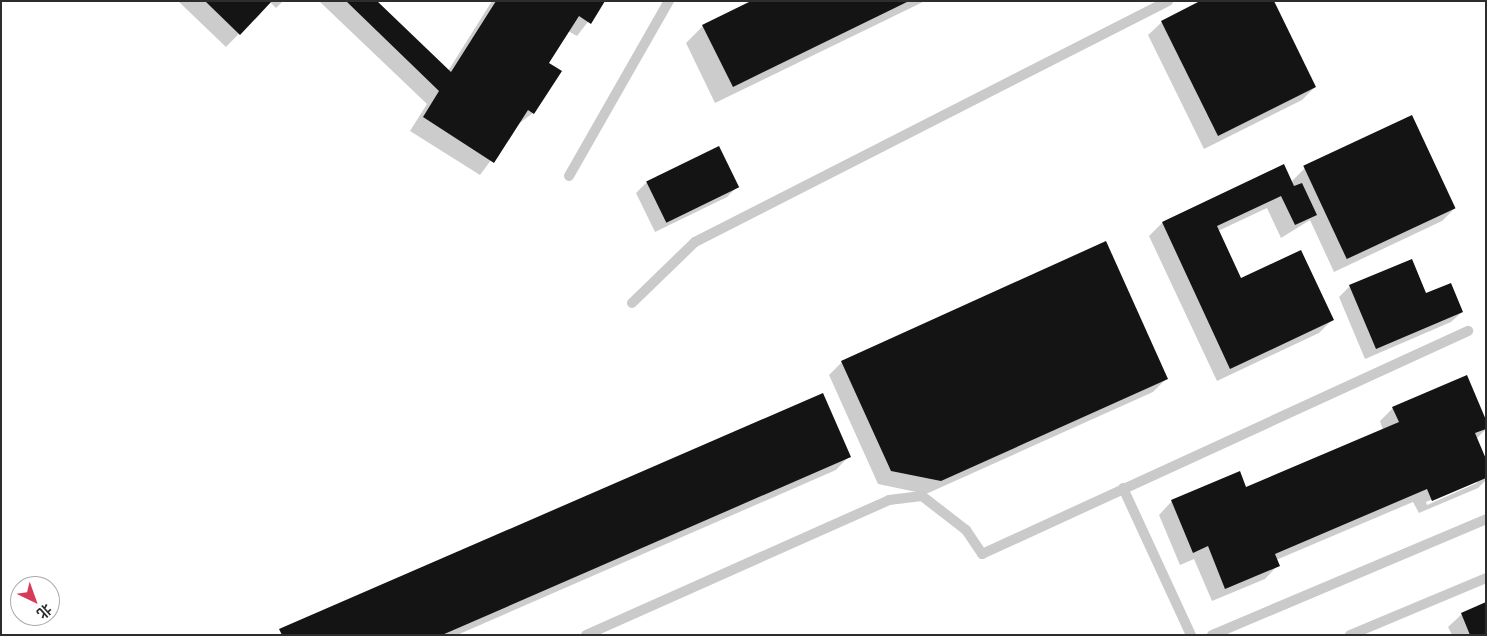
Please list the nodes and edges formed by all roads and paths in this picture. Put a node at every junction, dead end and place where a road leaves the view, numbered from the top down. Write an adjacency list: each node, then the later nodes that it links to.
1 (669, 1): 3 (lane)
2 (1168, 1): 4 (lane)
3 (569, 176)
4 (632, 303)
5 (1468, 331): 6 (lane)
6 (1123, 488): 9 (lane); 10 (lane)
7 (1486, 519): 11 (lane)
8 (1486, 578): 12 (lane)
9 (586, 635)
10 (1191, 635)
11 (1212, 635)
12 (1350, 635)

